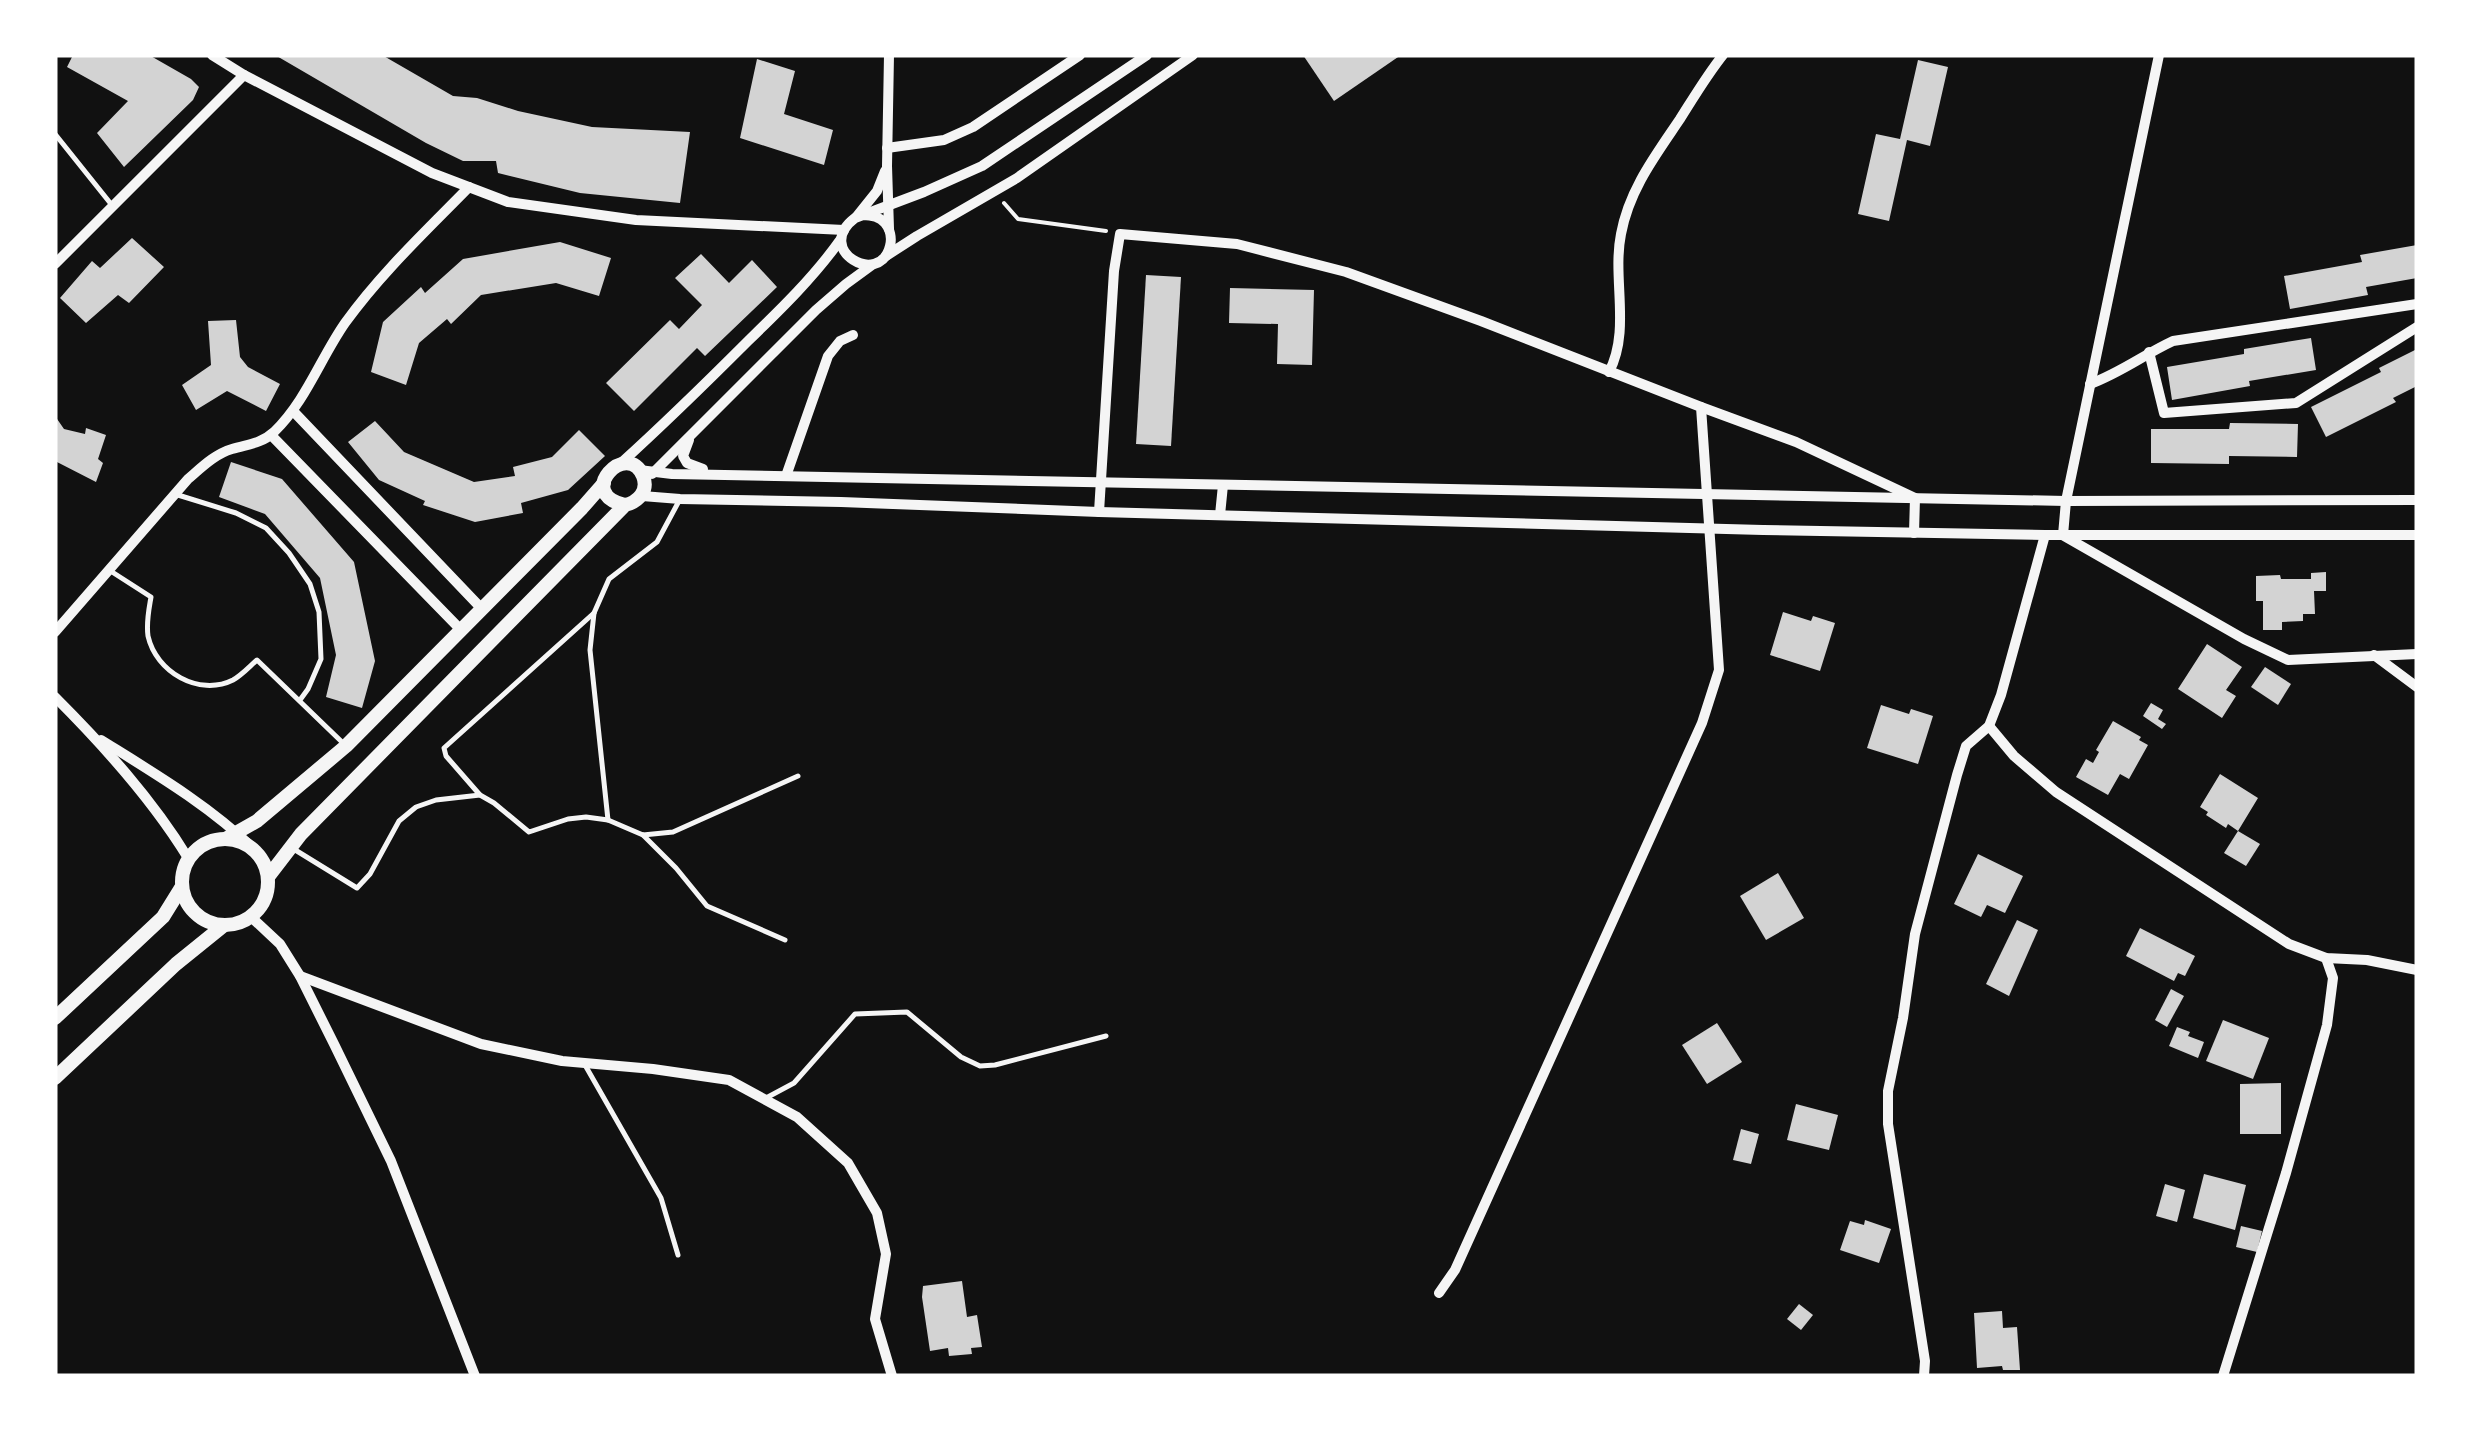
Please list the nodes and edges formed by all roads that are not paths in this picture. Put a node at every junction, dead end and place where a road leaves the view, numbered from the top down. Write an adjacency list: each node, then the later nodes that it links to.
1 (212, 55): 8 (street)
2 (890, 55): 11 (street)
3 (1080, 55): 11 (street)
4 (1193, 55): 9 (street)
5 (1723, 55): 25 (street)
6 (2158, 55): 26 (street)
7 (1145, 56): 9 (street); 14 (street)
8 (244, 75): 13 (street); 15 (street)
9 (1159, 78): 19 (street)
10 (55, 134): 15 (lane)
11 (887, 148): 12 (street)
12 (887, 166): 14 (street); 16 (street)
13 (469, 187): 18 (street); 28 (street)
14 (888, 204): 16 (street); 17 (street)
15 (112, 207): 20 (street)
16 (859, 217): 17 (street); 18 (street)
17 (889, 230): 19 (street)
18 (843, 234): 19 (street); 31 (street)
19 (878, 262): 29 (street)
20 (55, 264)
21 (2417, 304): 24 (street)
22 (2417, 327): 24 (street)
23 (853, 335): 33 (street)
24 (2149, 352): 26 (street)
25 (1609, 372): 27 (street); 36 (street)
26 (2090, 384): 44 (street)
27 (1701, 407): 40 (street); 41 (street)
28 (294, 412): 30 (street); 55 (street)
29 (694, 430): 32 (street); 35 (street)
30 (271, 436): 39 (street); 57 (street)
31 (620, 464): 35 (street); 37 (street)
32 (744, 475): 33 (street); 35 (street)
33 (786, 476): 34 (street)
34 (842, 477): 36 (street); 45 (street)
35 (645, 480): 42 (street); 46 (street)
36 (1103, 482): 38 (street); 47 (street)
37 (604, 483): 46 (street); 55 (street)
38 (1223, 485): 40 (street); 48 (street)
39 (175, 494): 54 (street); 63 (lane)
40 (1708, 494): 41 (street); 49 (street)
41 (1915, 498): 44 (street); 50 (street)
42 (680, 500): 45 (street); 56 (lane)
43 (2417, 500): 44 (street)
44 (2066, 501): 53 (street)
45 (841, 502): 47 (street)
46 (625, 505): 72 (street)
47 (1100, 512): 48 (street)
48 (1220, 515): 49 (street)
49 (1711, 528): 50 (street); 88 (street)
50 (1914, 533): 52 (street)
51 (2417, 534): 53 (street)
52 (2045, 535): 53 (street); 64 (street)
53 (2064, 535): 60 (street)
54 (109, 570): 58 (street); 63 (lane)
55 (482, 609): 57 (street)
56 (594, 613): 68 (lane); 69 (lane)
57 (461, 630): 66 (street)
58 (55, 632)
59 (2417, 654): 60 (street)
60 (2373, 655): 61 (street)
61 (2417, 687)
62 (55, 697): 65 (street)
63 (300, 700): 66 (lane)
64 (1989, 726): 79 (street); 91 (street)
65 (92, 734): 71 (street); 73 (street)
66 (346, 746): 71 (street)
67 (798, 776): 70 (lane)
68 (480, 795): 69 (lane); 72 (lane)
69 (608, 820): 70 (lane)
70 (643, 835): 78 (lane)
71 (232, 836): 73 (street); 74 (street)
72 (290, 847): 74 (street)
73 (188, 858): 75 (street)
74 (268, 877): 76 (street)
75 (181, 888): 77 (street); 82 (street)
76 (251, 917): 77 (street); 81 (street)
77 (223, 926): 85 (street)
78 (785, 940)
79 (2326, 958): 80 (street); 92 (street)
80 (2417, 970)
81 (300, 976): 84 (street); 89 (street)
82 (55, 1018)
83 (1106, 1036): 86 (lane)
84 (584, 1062): 86 (street); 87 (lane)
85 (55, 1078)
86 (764, 1099): 90 (street)
87 (678, 1254)
88 (1438, 1292)
89 (475, 1376)
90 (892, 1376)
91 (1924, 1376)
92 (2223, 1376)

